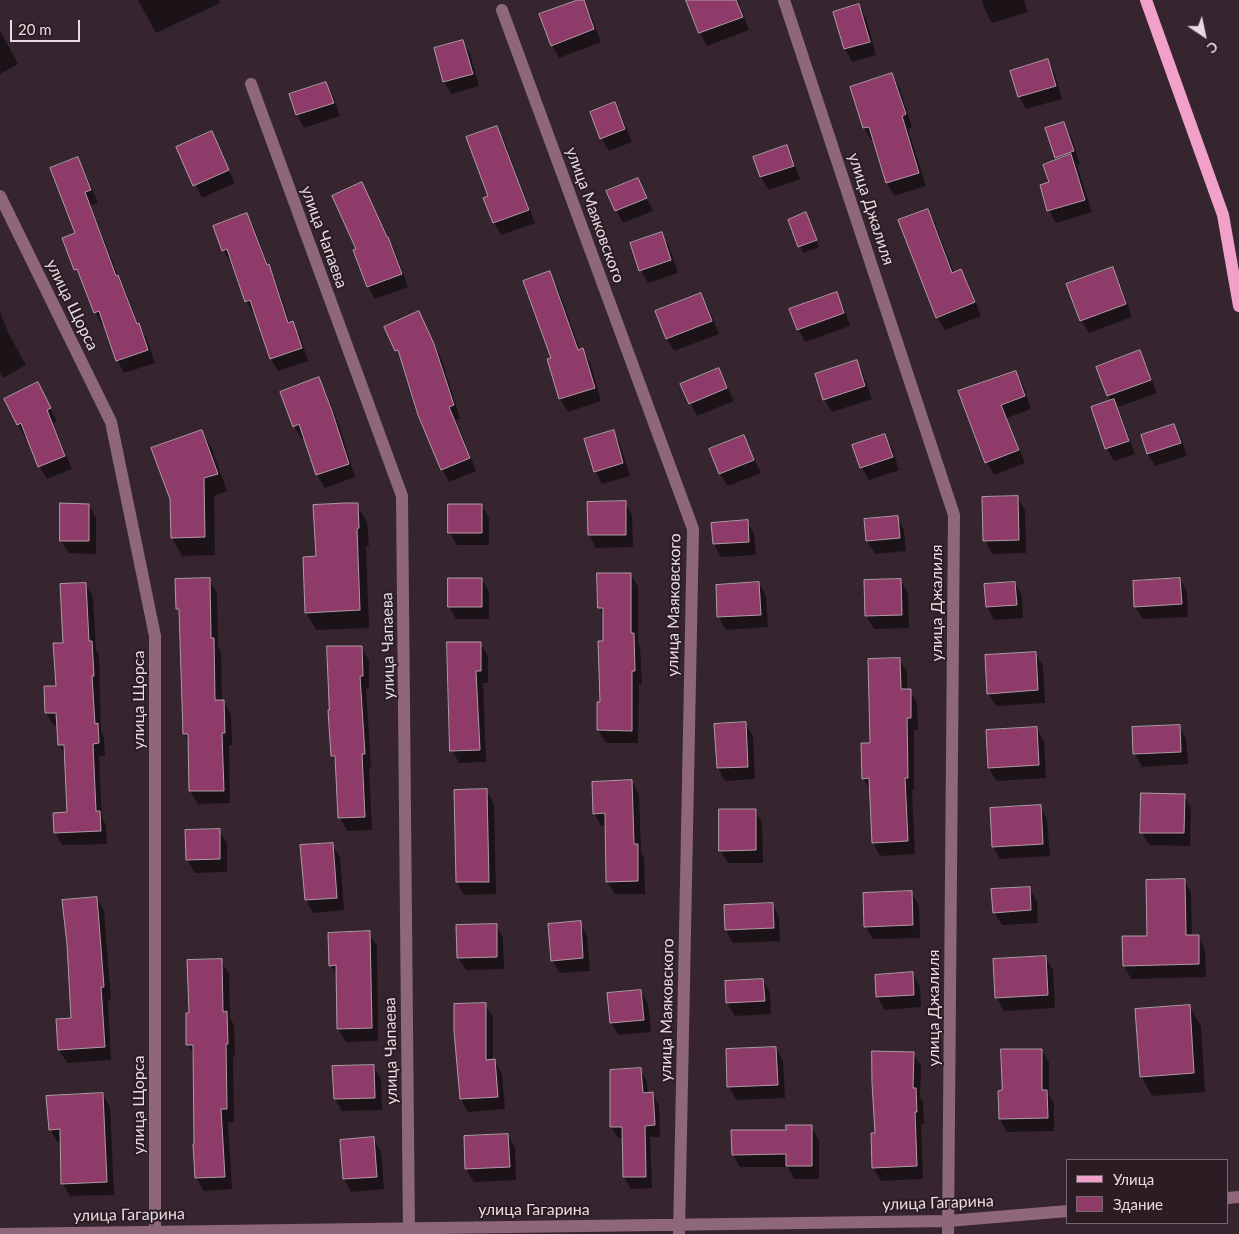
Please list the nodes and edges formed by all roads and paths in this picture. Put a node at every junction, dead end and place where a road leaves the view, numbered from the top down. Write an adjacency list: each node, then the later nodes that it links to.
1 (784, 0): 8 (street, улица Джалиля)
2 (1146, 0): 6 (main road)
3 (502, 10): 9 (street, улица Маяковского)
4 (251, 84): 10 (street, улица Чапаева)
5 (0, 196): 11 (street, улица Щорса)
6 (1239, 306)
7 (1066, 1211): 8 (street, улица Гагарина)
8 (948, 1220): 9 (street, улица Гагарина); 13 (street, улица Джалиля)
9 (679, 1229): 10 (street, улица Гагарина)
10 (409, 1230): 11 (street, улица Гагарина)
11 (155, 1233): 12 (street, улица Гагарина)
12 (0, 1234)
13 (948, 1234)

